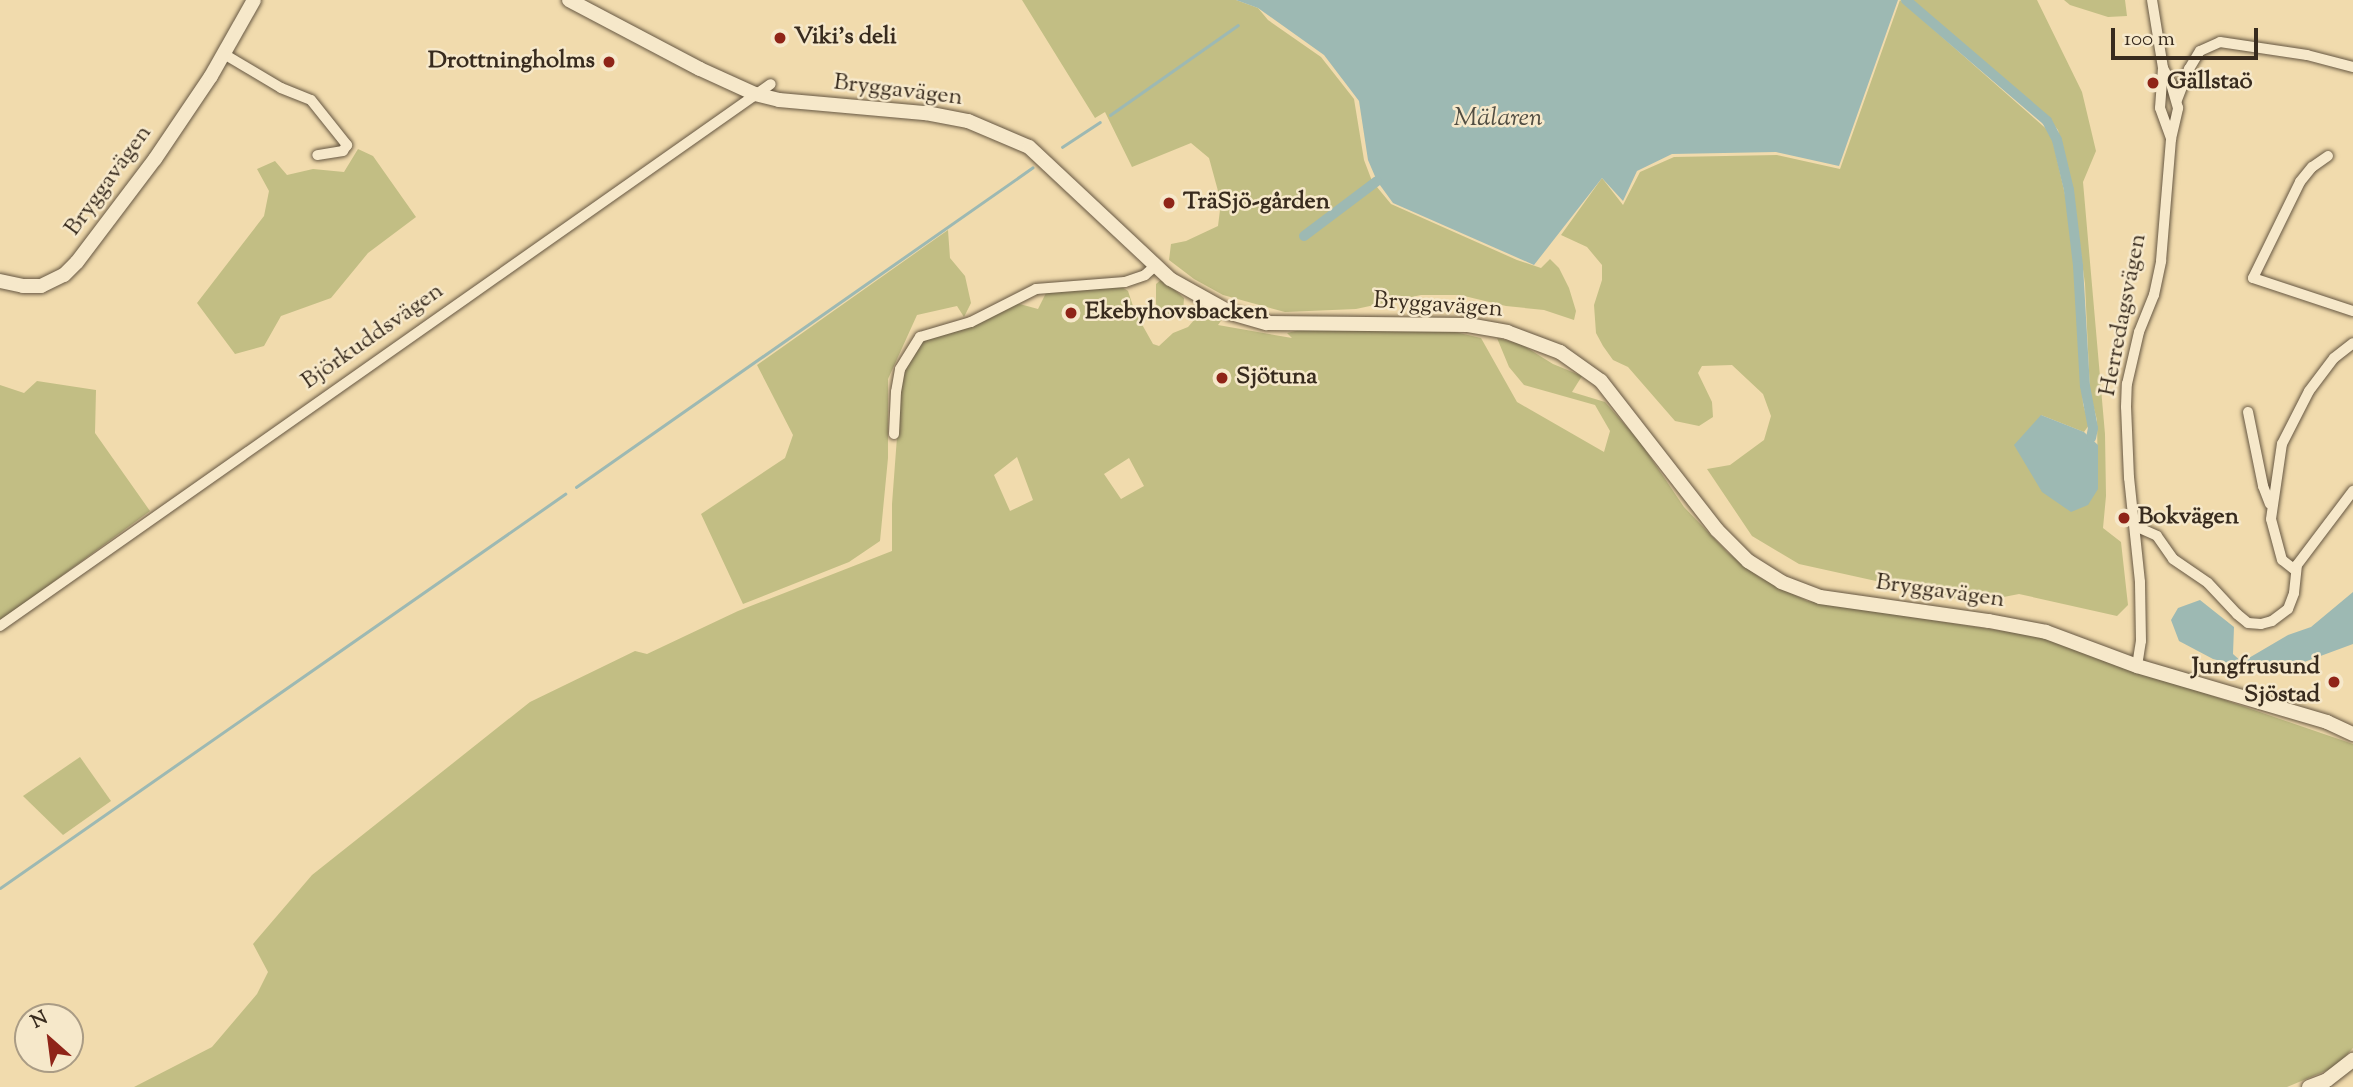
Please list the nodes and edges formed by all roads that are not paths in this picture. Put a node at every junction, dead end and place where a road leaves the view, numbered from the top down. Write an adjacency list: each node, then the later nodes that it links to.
1 (254, 0): 4 (main road, Bryggavägen)
2 (569, 0): 8 (main road, Bryggavägen)
3 (2151, 0): 6 (street, Herredagsvägen)
4 (224, 54): 11 (street); 14 (main road, Bryggavägen)
5 (2353, 67): 9 (street)
6 (2163, 68): 9 (street, Herredagsvägen); 10 (street, Herredagsvägen)
7 (771, 84): 8 (street, Björkuddsvägen)
8 (755, 94): 13 (main road, Bryggavägen); 23 (street, Björkuddsvägen)
9 (2177, 100): 10 (street, Herredagsvägen)
10 (2171, 139): 21 (street, Herredagsvägen)
11 (317, 155)
12 (2328, 156): 15 (street)
13 (1156, 265): 18 (street); 24 (main road, Bryggavägen)
14 (0, 281)
15 (2353, 311)
16 (2353, 343): 20 (street)
17 (2248, 412): 20 (street)
18 (894, 434)
19 (2353, 491): 22 (street)
20 (2271, 505): 22 (street)
21 (2135, 526): 22 (street); 24 (street, Herredagsvägen)
22 (2295, 570)
23 (0, 626)
24 (2137, 666): 25 (main road, Bryggavägen)
25 (2353, 734)
26 (2353, 1060): 27 (main road)
27 (2309, 1087)

